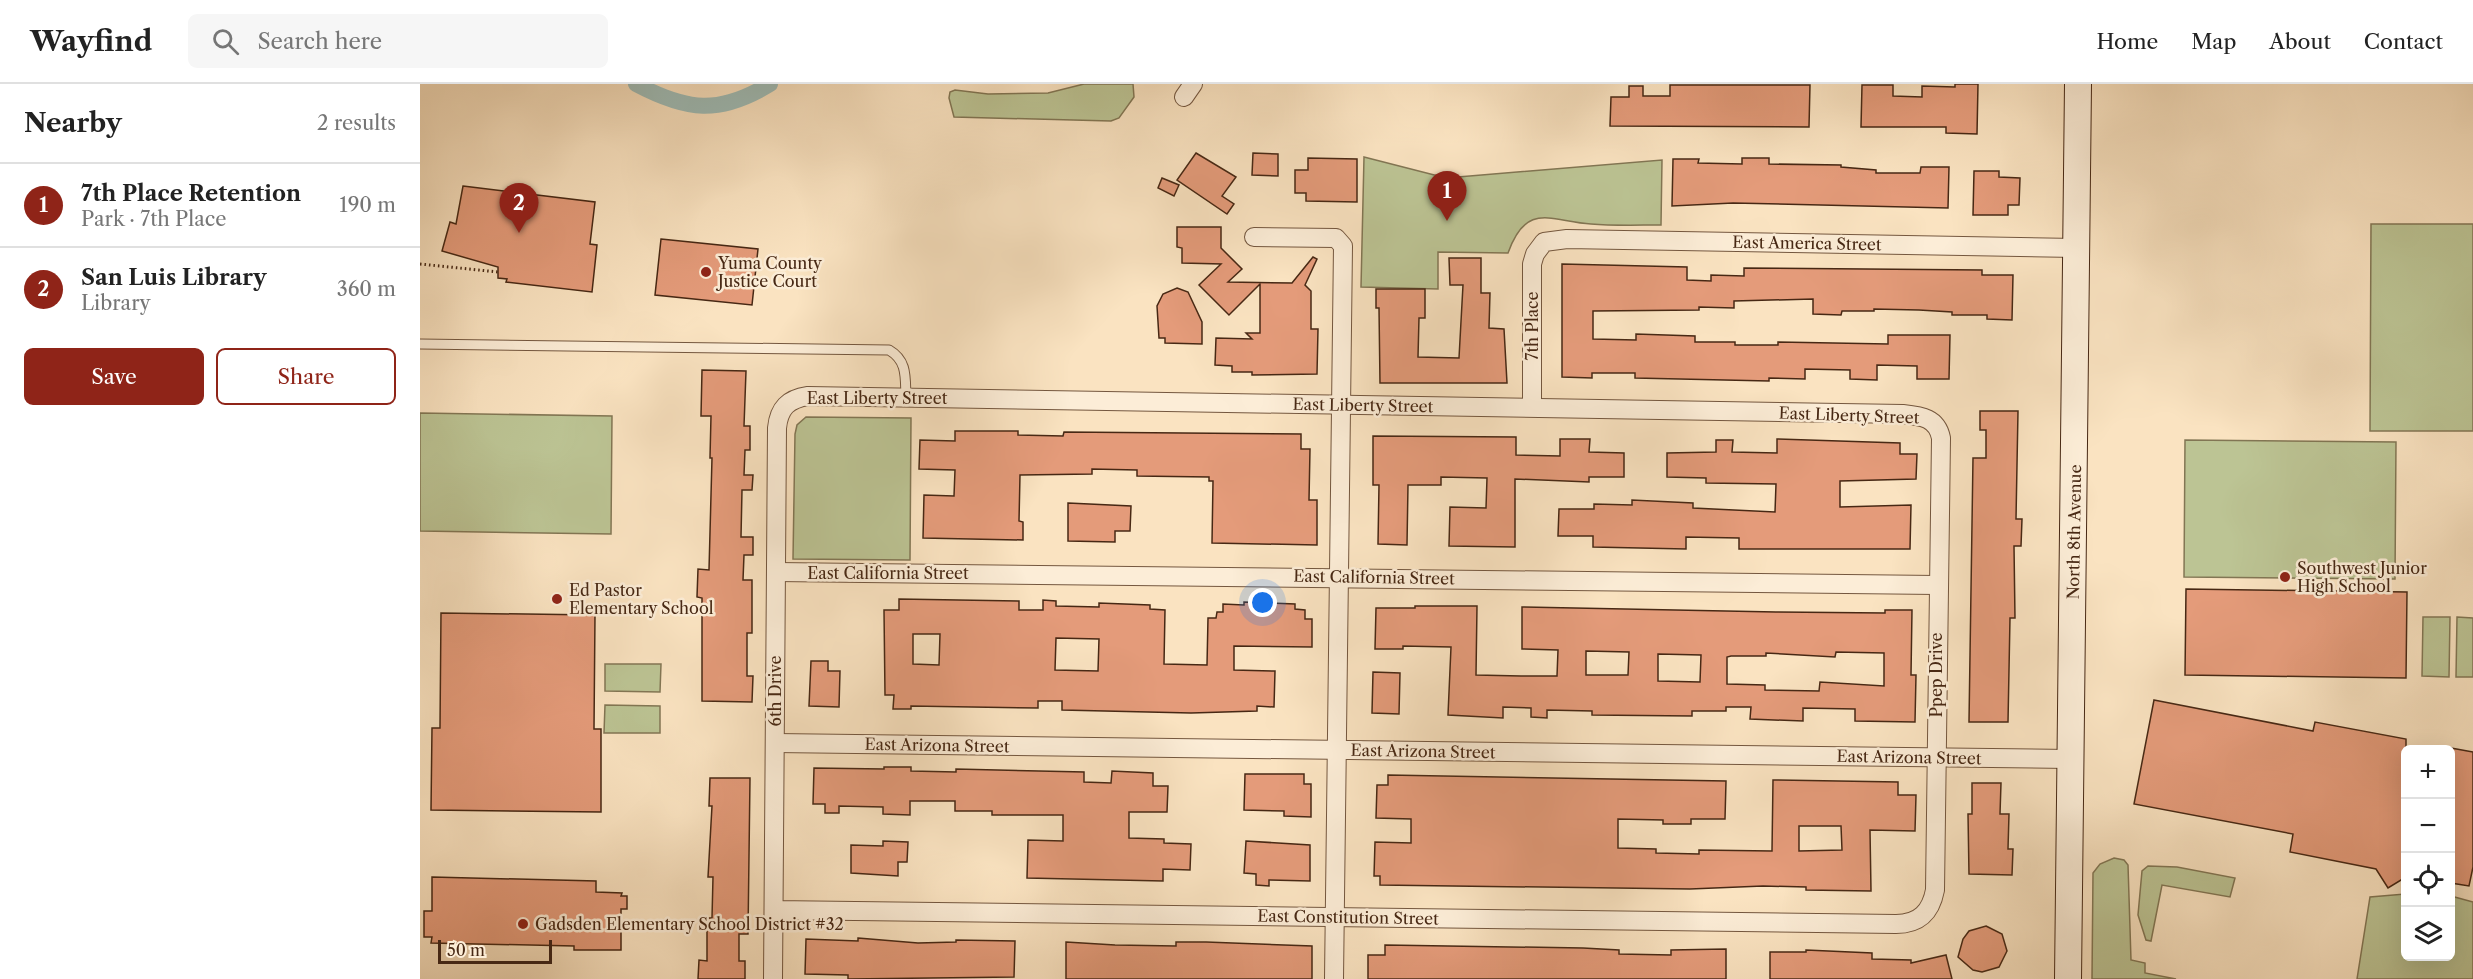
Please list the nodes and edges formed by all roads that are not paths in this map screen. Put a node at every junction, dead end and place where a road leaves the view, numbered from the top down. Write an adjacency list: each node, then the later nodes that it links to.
1 (2078, 84): 4 (main road, North 8th Avenue)
2 (1254, 237): 8 (street)
3 (1539, 247): 4 (street, East America Street); 9 (street, 7th Place)
4 (2076, 248): 17 (main road, North 8th Avenue)
5 (420, 344): 6 (lane)
6 (906, 398): 7 (street, East Liberty Street); 8 (street, East Liberty Street)
7 (785, 405): 11 (street, 6th Drive)
8 (1342, 405): 9 (street, East Liberty Street); 12 (street)
9 (1532, 407): 10 (street, East Liberty Street)
10 (1938, 428): 13 (street, Ppep Drive)
11 (776, 572): 12 (street, East California Street); 14 (street, 6th Drive)
12 (1339, 577): 13 (street, East California Street); 15 (street)
13 (1937, 585): 16 (street, Ppep Drive)
14 (775, 742): 15 (street, East Arizona Street); 18 (street, 6th Drive)
15 (1336, 750): 16 (street, East Arizona Street); 19 (street)
16 (1936, 758): 17 (street, East Arizona Street); 20 (street, Ppep Drive)
17 (2070, 759): 23 (main road, North 8th Avenue)
18 (774, 910): 19 (street, East Constitution Street); 21 (street, 6th Drive)
19 (1335, 917): 20 (street, East Constitution Street); 22 (street)
20 (1921, 918)
21 (774, 979)
22 (1334, 979)
23 (2068, 979)

